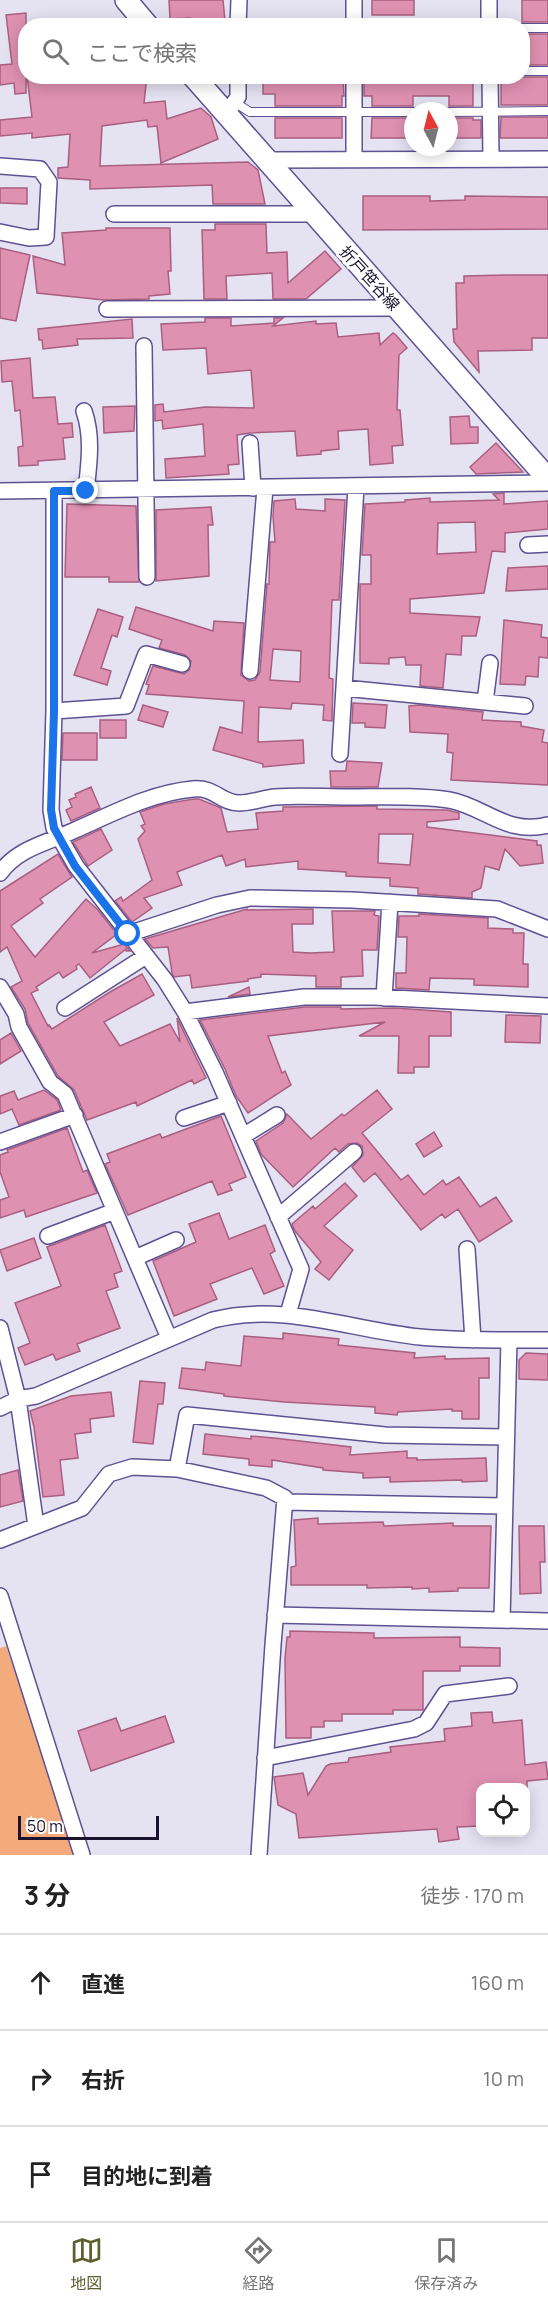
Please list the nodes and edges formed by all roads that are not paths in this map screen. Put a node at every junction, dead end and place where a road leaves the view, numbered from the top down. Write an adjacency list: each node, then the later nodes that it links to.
1 (126, 0): 5 (main road)
2 (238, 0): 6 (street)
3 (354, 0): 7 (street)
4 (489, 0): 8 (street)
5 (141, 18)
6 (238, 18)
7 (354, 18)
8 (489, 18)
9 (530, 28): 10 (lane)
10 (548, 28)
11 (530, 71): 12 (lane)
12 (548, 71)
13 (202, 84): 17 (main road, 折戸笹谷線)
14 (238, 84): 17 (street)
15 (354, 84): 19 (street)
16 (490, 84): 22 (street)
17 (230, 108): 19 (lane); 25 (main road, 折戸笹谷線)
18 (548, 111): 22 (lane)
19 (354, 112): 20 (lane); 26 (street)
20 (404, 112)
21 (458, 112): 22 (lane)
22 (490, 112): 23 (street)
23 (490, 159): 24 (street); 26 (street)
24 (548, 159)
25 (268, 160): 26 (street); 29 (main road, 折戸笹谷線)
26 (354, 160)
27 (0, 166): 30 (street)
28 (114, 214): 29 (street)
29 (313, 214): 31 (main road, 折戸笹谷線)
30 (0, 232)
31 (396, 308): 32 (street); 36 (main road, 折戸笹谷線)
32 (107, 309)
33 (144, 346): 39 (street)
34 (84, 411): 42 (street)
35 (250, 443): 38 (street)
36 (548, 481): 37 (street)
37 (356, 487): 38 (street); 49 (street)
38 (259, 488): 39 (street); 48 (street)
39 (146, 490): 42 (street); 45 (street)
40 (0, 491): 41 (street)
41 (54, 491): 42 (street); 52 (street)
42 (86, 491)
43 (548, 544): 44 (street)
44 (528, 545)
45 (147, 577)
46 (490, 663): 50 (street)
47 (182, 664): 52 (street)
48 (250, 671)
49 (344, 688): 50 (street); 53 (street)
50 (485, 702): 51 (street)
51 (525, 706)
52 (54, 711): 55 (street)
53 (340, 753)
54 (548, 825): 55 (street)
55 (58, 837): 56 (street); 59 (street)
56 (0, 873)
57 (390, 902): 58 (street); 59 (street); 62 (street)
58 (548, 929)
59 (128, 934): 60 (street)
60 (146, 956): 64 (street); 65 (street)
61 (0, 987): 67 (street)
62 (384, 998): 63 (street); 65 (street)
63 (548, 1006)
64 (65, 1008)
65 (185, 1012): 66 (street)
66 (229, 1103): 69 (street); 70 (street)
67 (75, 1115): 71 (street); 73 (street)
68 (277, 1115): 70 (street)
69 (184, 1118)
70 (243, 1136): 74 (street)
71 (0, 1142)
72 (354, 1152): 74 (street)
73 (115, 1210): 75 (street); 78 (street)
74 (278, 1217): 79 (street)
75 (48, 1236)
76 (176, 1240): 78 (street)
77 (467, 1249): 82 (street)
78 (135, 1258): 81 (street)
79 (288, 1314): 81 (street); 82 (street)
80 (0, 1328): 85 (street)
81 (169, 1338): 85 (street)
82 (474, 1340): 83 (street)
83 (509, 1340): 84 (street); 87 (street)
84 (548, 1340)
85 (18, 1399): 86 (street); 91 (street)
86 (0, 1408)
87 (506, 1437): 88 (street); 90 (street)
88 (177, 1469): 89 (street); 91 (street)
89 (285, 1502): 90 (street); 94 (street)
90 (504, 1506): 95 (street)
91 (36, 1526): 92 (street)
92 (0, 1540)
93 (0, 1596): 99 (street)
94 (275, 1615): 95 (street); 98 (street)
95 (502, 1620): 96 (street)
96 (548, 1621)
97 (509, 1686): 98 (street)
98 (265, 1758): 100 (street)
99 (82, 1855)
100 (259, 1855)

